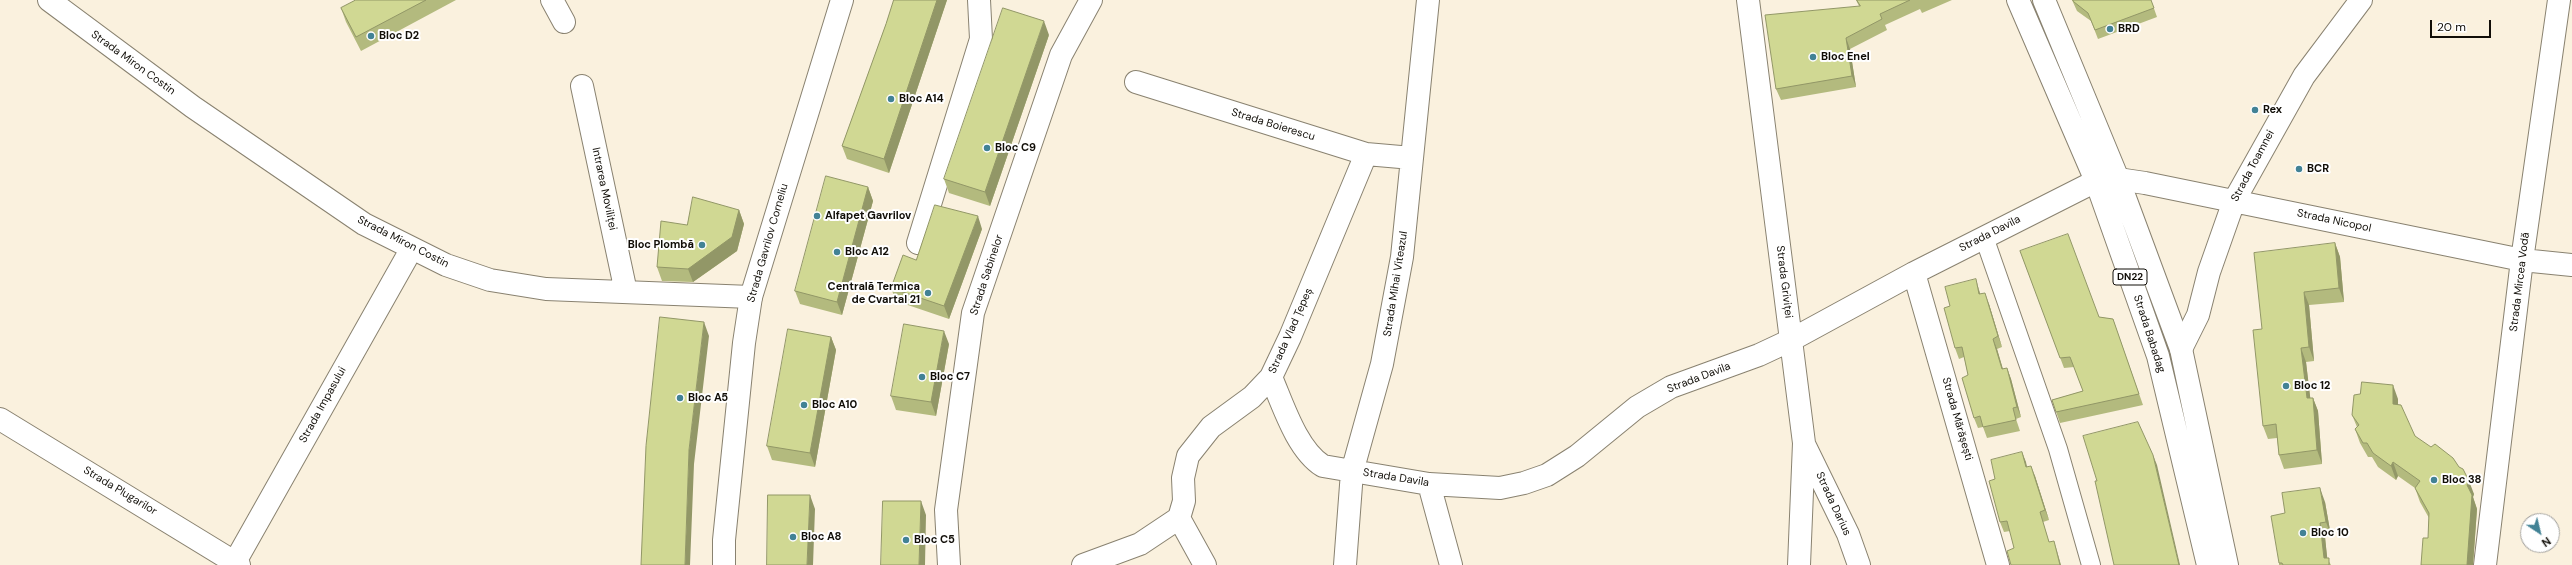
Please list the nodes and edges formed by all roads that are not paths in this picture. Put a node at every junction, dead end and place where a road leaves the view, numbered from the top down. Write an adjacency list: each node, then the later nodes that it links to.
1 (49, 0): 22 (street, Strada Miron Costin)
2 (552, 0): 12 (street)
3 (842, 0): 27 (street, Strada Gavrilov Corneliu)
4 (979, 0): 21 (street)
5 (1091, 0): 38 (street, Strada Sabinelor)
6 (1428, 0): 16 (street, Strada Mihai Viteazul)
7 (1748, 0): 28 (street, Strada Griviței)
8 (2018, 0): 18 (street, Strada Babadag / DN22)
9 (2044, 0): 17 (street, Strada Babadag)
10 (2361, 0): 19 (street, Strada Toamnei)
11 (2558, 0): 23 (street, Strada Mircea Vodă)
12 (564, 22)
13 (1136, 82): 15 (street, Strada Boierescu)
14 (582, 86): 26 (street, Intrarea Moviliței)
15 (1366, 154): 16 (street, Strada Boierescu); 30 (street, Strada Vlad Țepeș)
16 (1412, 158): 33 (street, Strada Mihai Viteazul)
17 (2118, 179): 18 (street, Strada Nicopol); 19 (street, Strada Nicopol); 29 (street, Strada Babadag)
18 (2096, 181): 20 (street, Strada Davila); 47 (street, Strada Babadag / DN22)
19 (2234, 200): 23 (street, Strada Nicopol); 29 (street, Strada Toamnei)
20 (1984, 237): 25 (street, Strada Davila); 46 (street)
21 (918, 243)
22 (412, 248): 26 (street, Strada Miron Costin); 36 (street, Strada Impasului)
23 (2522, 260): 24 (street, Strada Nicopol); 49 (street, Strada Mircea Vodă)
24 (2572, 265)
25 (1914, 273): 28 (street, Strada Davila); 45 (street, Strada Mărășești)
26 (626, 292): 27 (street, Strada Miron Costin)
27 (751, 297): 37 (street, Strada Gavrilov Corneliu)
28 (1791, 340): 32 (street, Strada Griviței); 34 (street, Strada Davila)
29 (2181, 349): 48 (street, Strada Babadag)
30 (1270, 377): 33 (street, Strada Davila); 35 (street, Strada Vlad Țepeș)
31 (0, 419): 36 (street, Strada Plugarilor)
32 (1804, 443): 43 (street, Strada Griviței); 44 (street, Strada Darius)
33 (1352, 472): 34 (street, Strada Davila); 41 (street, Strada Mihai Viteazul)
34 (1429, 484): 42 (street)
35 (1179, 518): 39 (street); 40 (street)
36 (237, 563)
37 (724, 565)
38 (949, 565)
39 (1083, 565)
40 (1205, 565)
41 (1345, 565)
42 (1451, 565)
43 (1798, 565)
44 (1859, 565)
45 (1998, 565)
46 (2091, 565)
47 (2208, 565)
48 (2228, 565)
49 (2485, 565)

